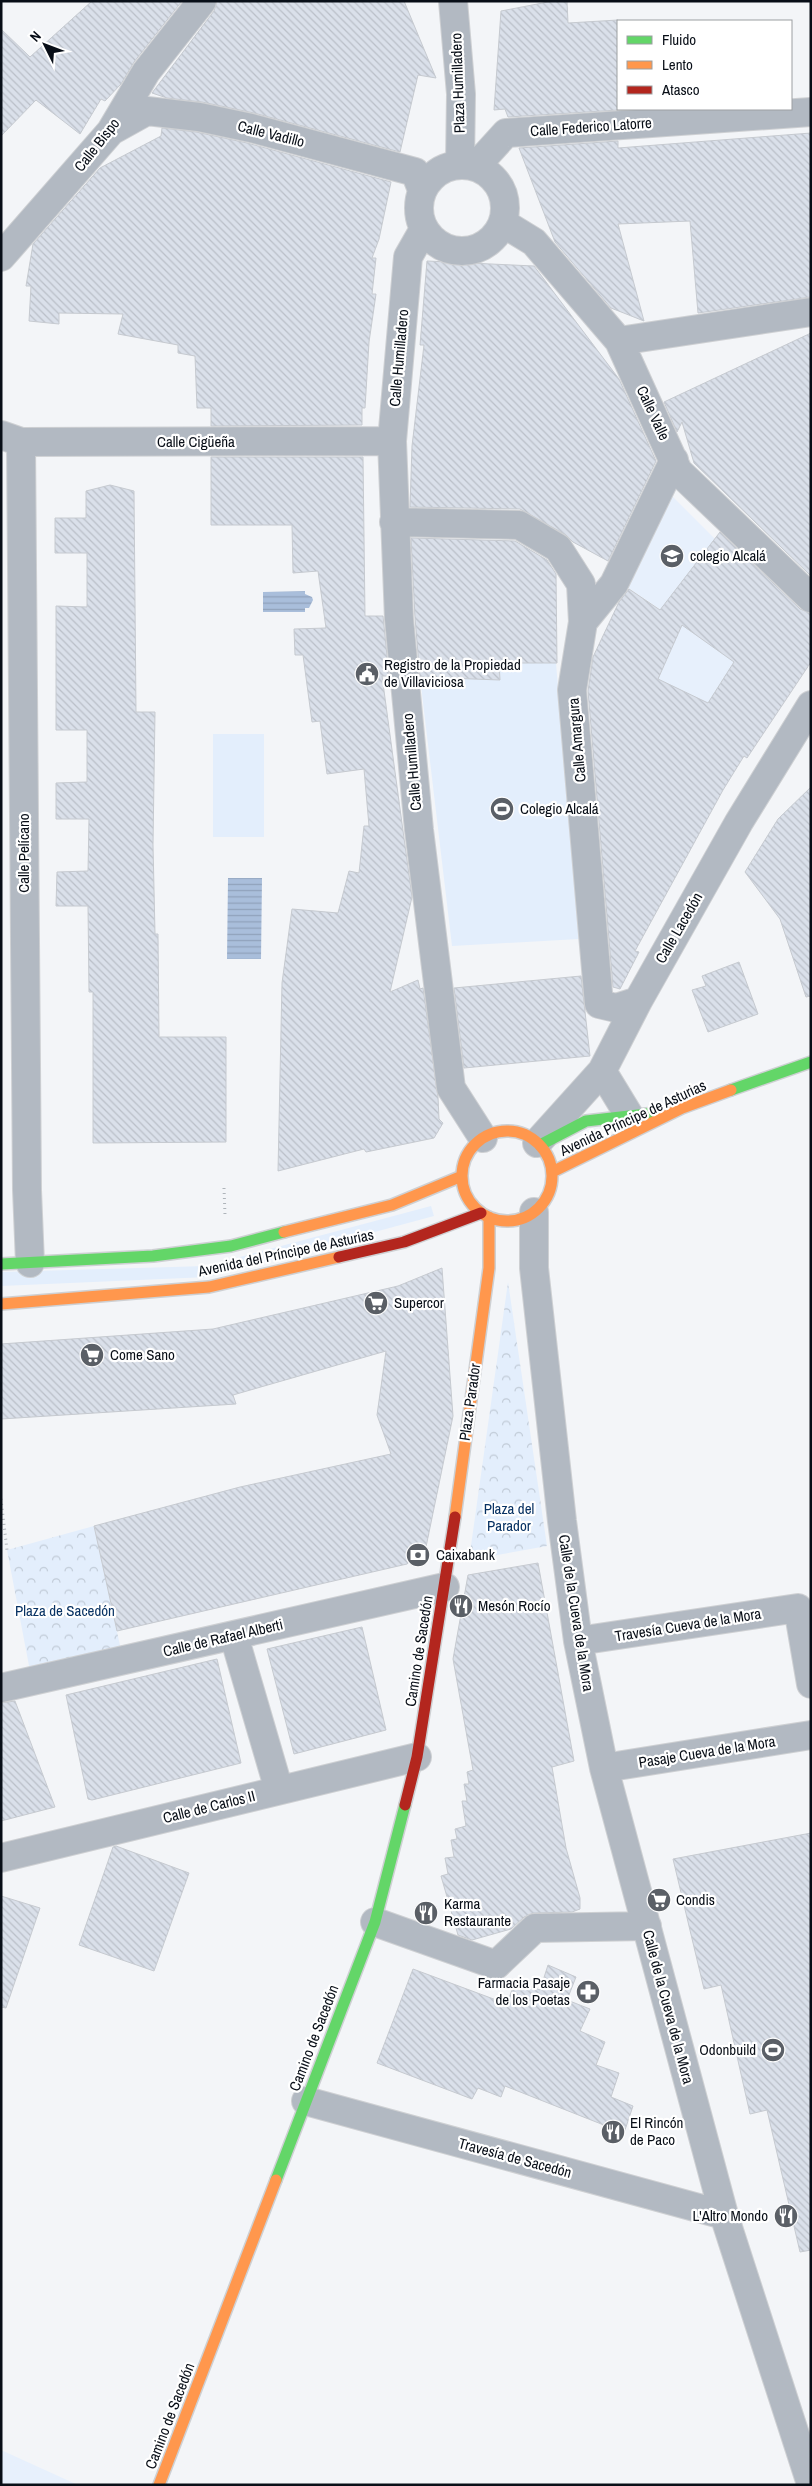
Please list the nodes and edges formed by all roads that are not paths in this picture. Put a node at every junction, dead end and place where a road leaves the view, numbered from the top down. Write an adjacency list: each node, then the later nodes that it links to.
1 (202, 1): 4 (street, Calle Bispo)
2 (454, 1): 5 (street, Plaza Humilladero)
3 (811, 112): 5 (street, Calle Federico Latorre)
4 (111, 131): 6 (street, Calle Vadillo); 9 (street, Calle Bispo)
5 (468, 165): 6 (street); 7 (street)
6 (422, 190): 8 (street)
7 (503, 222): 8 (street); 11 (street, Calle Valle)
8 (424, 229): 13 (street, Calle Humilladero)
9 (1, 257)
10 (811, 312): 11 (street)
11 (619, 341): 14 (street, Calle Valle)
12 (11, 439): 13 (street, Calle Cigüeña); 30 (street, Calle Pelícano)
13 (392, 441): 15 (street, Calle Humilladero)
14 (674, 460): 16 (street, Calle Valle); 17 (street)
15 (394, 522): 17 (street); 24 (street, Calle Humilladero)
16 (811, 598)
17 (583, 622): 19 (street, Calle Amargura)
18 (811, 705): 19 (street, Calle Lacedón)
19 (638, 1001): 21 (street, Calle Lacedón)
20 (811, 1062): 22 (street, Avenida Príncipe de Asturias)
21 (602, 1071): 23 (street); 25 (street, Calle Lacedón)
22 (682, 1108): 23 (street); 26 (street, Avenida Príncipe de Asturias)
23 (630, 1117): 25 (street)
24 (483, 1138): 25 (street); 27 (street)
25 (539, 1144): 26 (street)
26 (552, 1172): 28 (street)
27 (462, 1176): 29 (street); 30 (street, Avenida del Príncipe de Asturias)
28 (534, 1212): 29 (street); 35 (street, Calle de la Cueva de la Mora)
29 (485, 1215): 32 (street, Avenida del Príncipe de Asturias); 33 (street, Plaza Parador)
30 (30, 1263): 31 (street, Avenida del Príncipe de Asturias)
31 (1, 1264)
32 (1, 1304)
33 (445, 1587): 34 (street, Calle de Rafael Alberti); 39 (street, Camino de Sacedón)
34 (234, 1636): 37 (street, Calle de Rafael Alberti); 41 (street)
35 (578, 1642): 36 (street, Travesía Cueva de la Mora); 40 (street, Calle de la Cueva de la Mora)
36 (810, 1677)
37 (1, 1688)
38 (811, 1735): 40 (street, Pasaje Cueva de la Mora)
39 (417, 1757): 41 (street, Calle de Carlos II); 43 (street, Camino de Sacedón)
40 (604, 1768): 44 (street, Calle de la Cueva de la Mora)
41 (279, 1790): 42 (street, Calle de Carlos II)
42 (1, 1858)
43 (375, 1922): 44 (street); 45 (street, Camino de Sacedón)
44 (647, 1926): 46 (street, Calle de la Cueva de la Mora)
45 (306, 2101): 46 (street, Travesía de Sacedón); 48 (street, Camino de Sacedón)
46 (724, 2215): 47 (street, Calle de la Cueva de la Mora)
47 (811, 2484)
48 (160, 2485)

